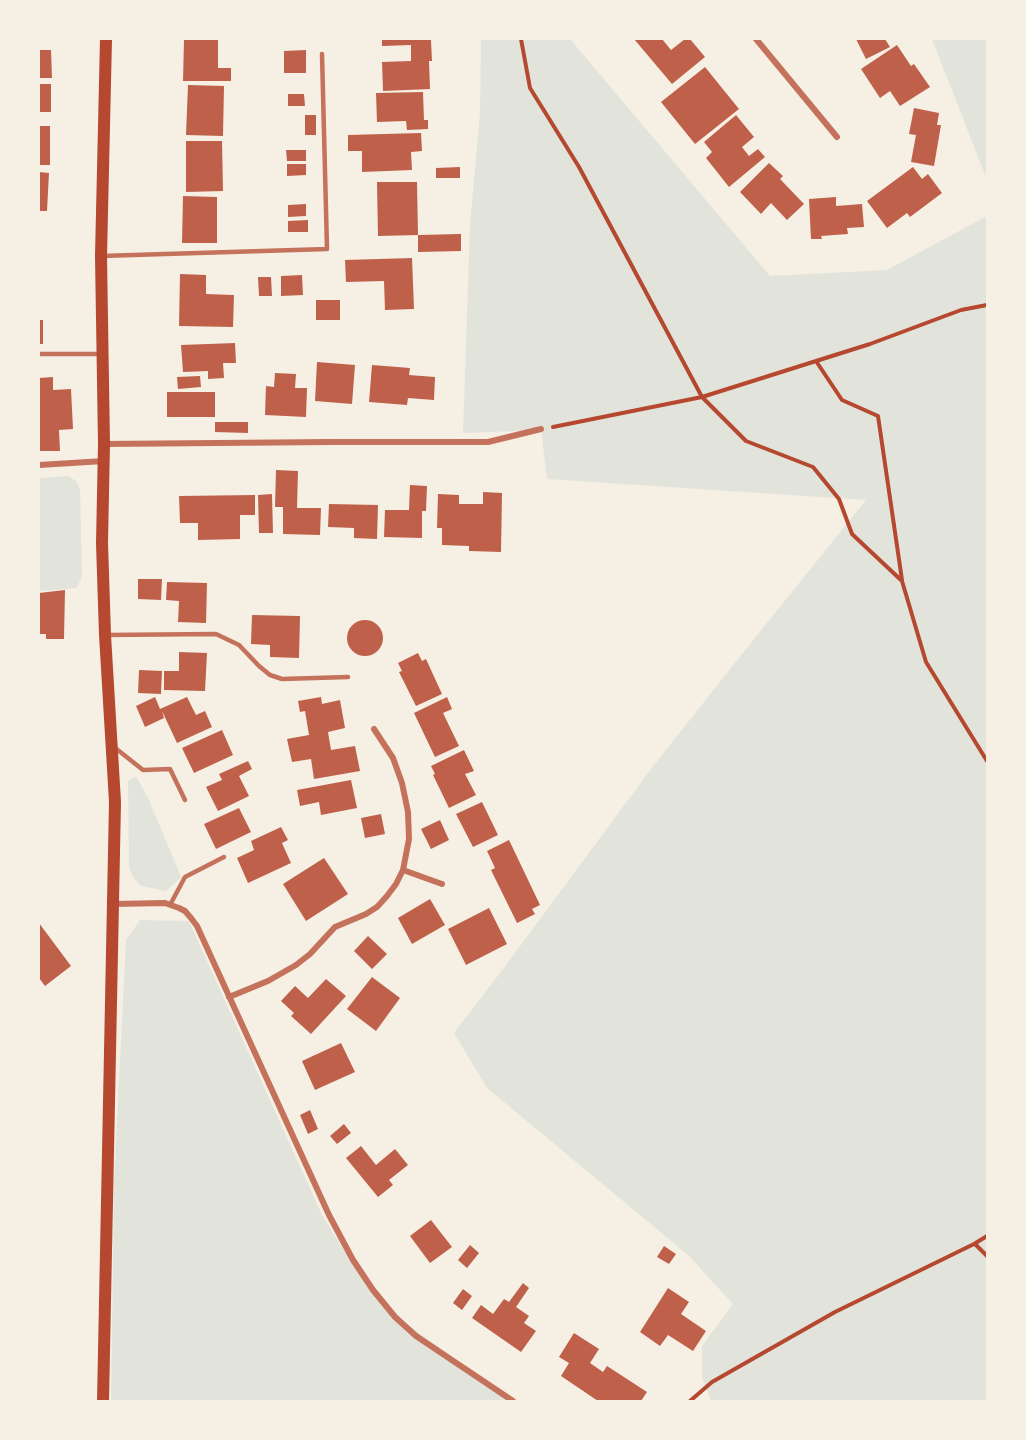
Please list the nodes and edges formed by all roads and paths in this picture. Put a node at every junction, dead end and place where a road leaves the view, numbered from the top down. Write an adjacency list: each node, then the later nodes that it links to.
1 (106, 39): 6 (main road)
2 (521, 39): 11 (path)
3 (756, 39): 5 (street)
4 (322, 54): 6 (lane)
5 (837, 137)
6 (101, 256): 9 (main road)
7 (987, 305): 10 (path)
8 (39, 354): 9 (lane)
9 (103, 354): 13 (main road)
10 (816, 361): 11 (path); 16 (path)
11 (702, 397): 12 (path); 16 (path)
12 (541, 429): 13 (street)
13 (104, 444): 14 (main road)
14 (104, 461): 15 (street); 17 (main road)
15 (39, 465)
16 (902, 581): 21 (path)
17 (105, 635): 18 (lane); 20 (main road)
18 (348, 677)
19 (374, 729): 24 (street)
20 (112, 745): 22 (lane); 26 (main road)
21 (987, 761)
22 (185, 800)
23 (224, 857): 27 (lane)
24 (403, 870): 25 (street); 28 (street)
25 (442, 884)
26 (114, 904): 27 (street); 32 (main road)
27 (170, 905): 28 (street)
28 (229, 997): 33 (street)
29 (987, 1236): 30 (path)
30 (974, 1244): 31 (path); 34 (path)
31 (987, 1256)
32 (103, 1401)
33 (513, 1401)
34 (690, 1401)

